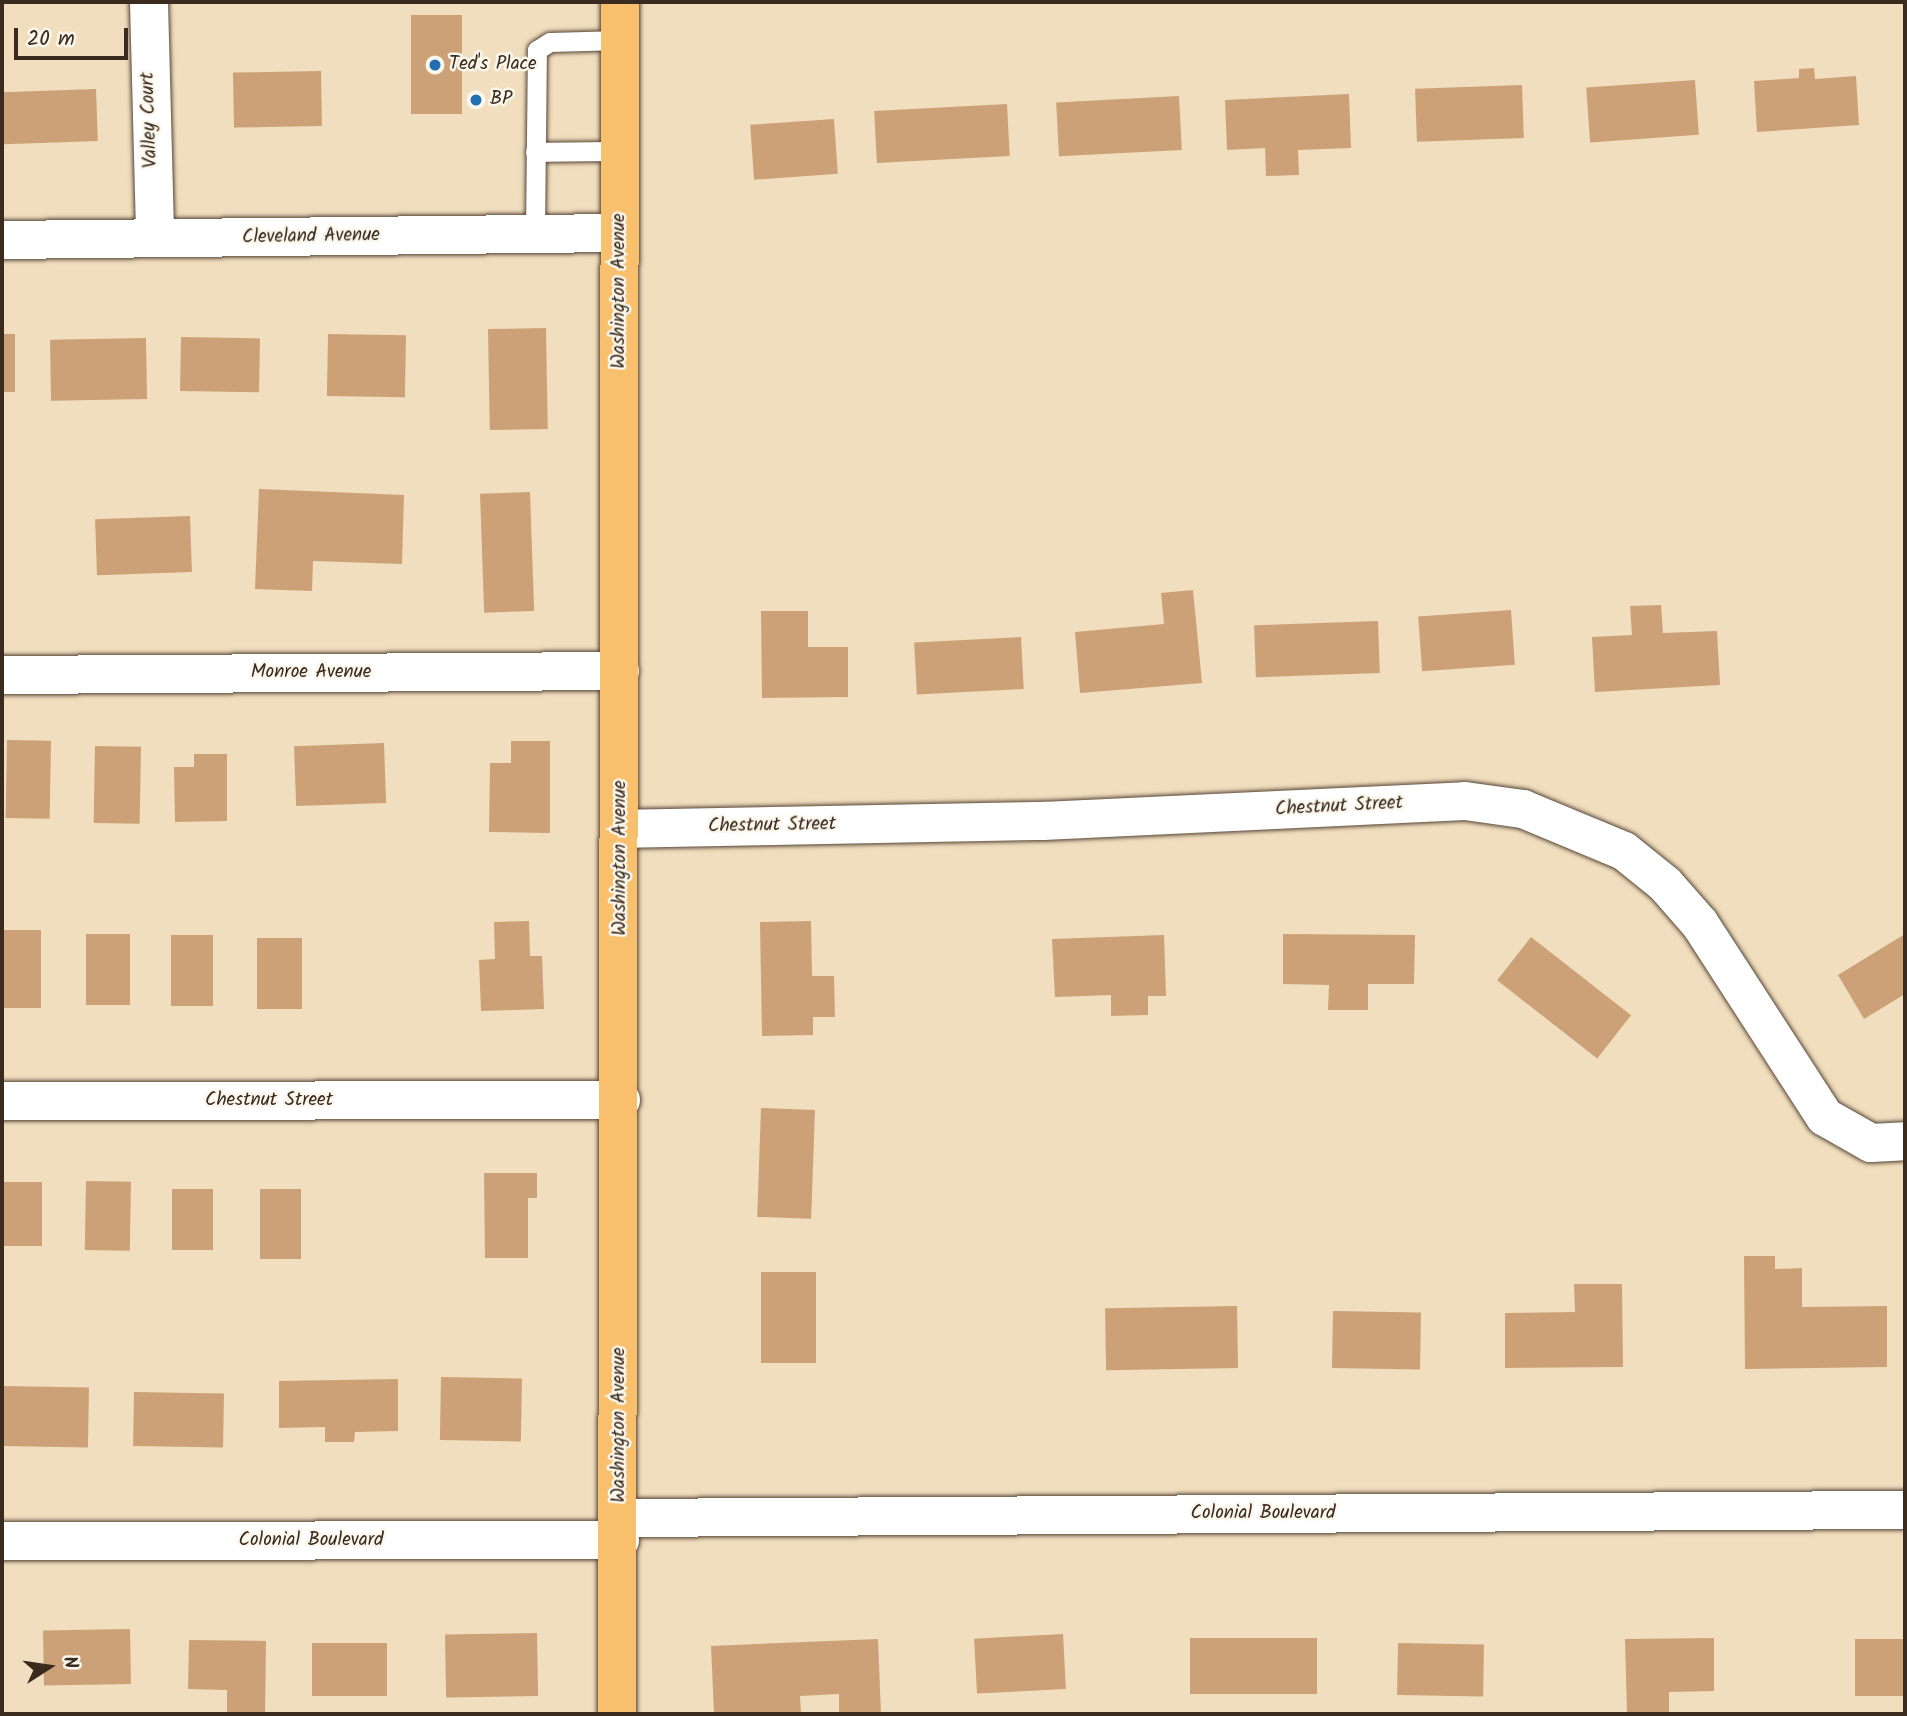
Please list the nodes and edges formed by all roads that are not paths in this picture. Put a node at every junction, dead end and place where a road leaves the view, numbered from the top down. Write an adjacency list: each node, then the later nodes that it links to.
1 (149, 2): 9 (street, Valley Court)
2 (620, 2): 3 (street); 4 (main road, Washington Avenue)
3 (632, 2)
4 (620, 40): 5 (main road, Washington Avenue); 6 (lane)
5 (620, 151): 6 (lane); 7 (main road, Washington Avenue)
6 (535, 152): 8 (lane)
7 (620, 233): 8 (street, Cleveland Avenue); 11 (main road, Washington Avenue)
8 (535, 234): 9 (street, Cleveland Avenue)
9 (155, 238): 10 (street, Cleveland Avenue)
10 (2, 240)
11 (621, 671): 12 (street, Monroe Avenue); 13 (main road, Washington Avenue)
12 (2, 675)
13 (621, 829): 14 (main road, Washington Avenue); 16 (street, Chestnut Street)
14 (621, 1100): 15 (street, Chestnut Street); 18 (main road, Washington Avenue)
15 (2, 1101)
16 (1905, 1141)
17 (1905, 1510): 18 (street, Colonial Boulevard)
18 (620, 1530): 19 (street, Colonial Boulevard); 20 (main road, Washington Avenue)
19 (2, 1541)
20 (617, 1714)

